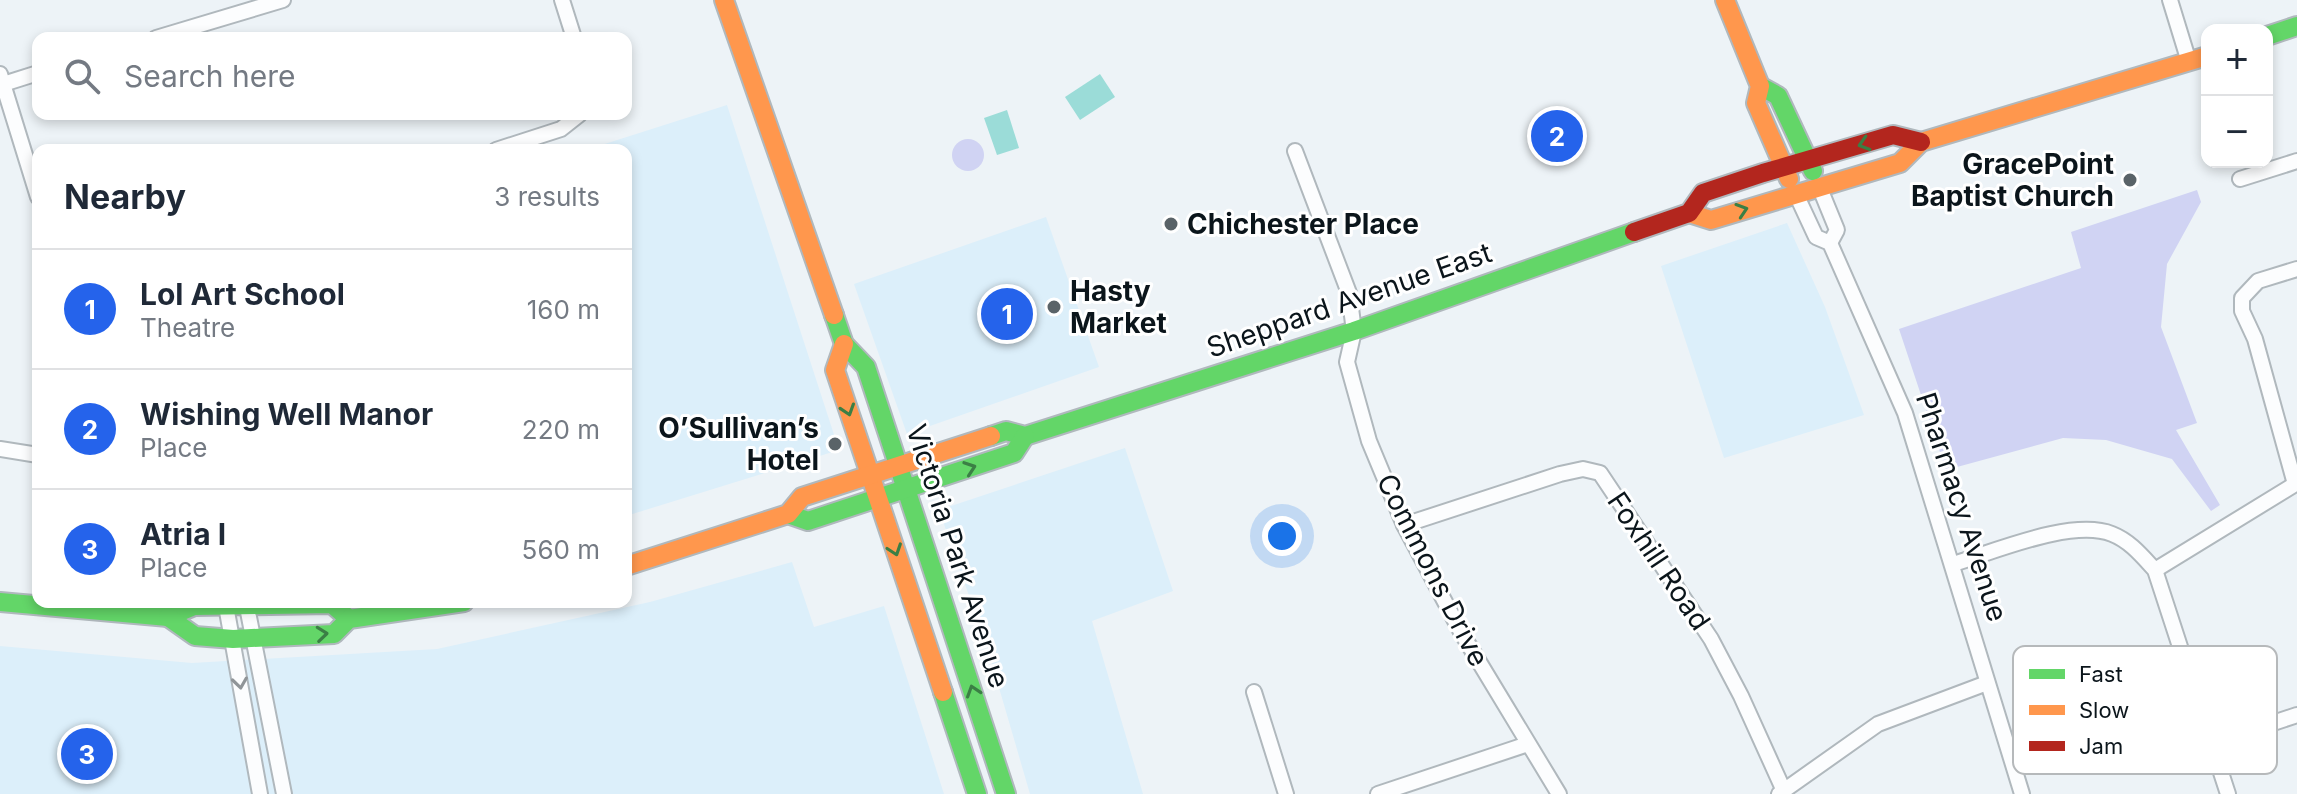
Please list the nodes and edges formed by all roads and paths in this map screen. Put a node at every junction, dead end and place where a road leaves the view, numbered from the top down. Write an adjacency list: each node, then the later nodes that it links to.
1 (283, 0): 7 (street)
2 (562, 0): 8 (street)
3 (724, 0): 29 (main road, Victoria Park Avenue)
4 (1725, 0): 13 (main road, Pharmacy Avenue)
5 (2170, 0): 10 (street)
6 (2297, 26): 9 (main road)
7 (176, 32)
8 (572, 32)
9 (2273, 34)
10 (2198, 59): 15 (main road, Sheppard Avenue East)
11 (32, 74): 12 (street)
12 (1, 81): 21 (street)
13 (1760, 86): 18 (main road, Pharmacy Avenue); 20 (main road, Pharmacy Avenue)
14 (572, 120): 16 (street)
15 (1921, 142): 18 (main road, Sheppard Avenue East, one-way to 18); 23 (main road, Sheppard Avenue East)
16 (515, 144)
17 (1295, 151): 28 (street)
18 (1808, 160): 20 (main road, Sheppard Avenue East); 23 (main road, Pharmacy Avenue)
19 (2297, 161): 22 (street)
20 (1784, 167): 24 (main road, Pharmacy Avenue); 25 (main road, Sheppard Avenue East)
21 (32, 178)
22 (2240, 179)
23 (1819, 186): 24 (main road, Sheppard Avenue East); 26 (street, Pharmacy Avenue)
24 (1796, 194): 25 (main road, Sheppard Avenue East, one-way to 24); 26 (street, Pharmacy Avenue)
25 (1689, 213): 28 (main road, Sheppard Avenue East)
26 (1830, 243): 41 (street, Pharmacy Avenue)
27 (2297, 269): 35 (street)
28 (1354, 331): 30 (main road, Sheppard Avenue East); 39 (street, Commons Drive)
29 (844, 344): 33 (main road, Victoria Park Avenue); 34 (main road, Victoria Park Avenue, one-way to 34)
30 (1025, 436): 33 (main road, Sheppard Avenue East); 36 (main road, Sheppard Avenue East, one-way to 30)
31 (0, 449): 32 (street)
32 (32, 454)
33 (899, 468): 34 (main road, Sheppard Avenue East); 36 (main road, Victoria Park Avenue)
34 (869, 477): 37 (main road, Victoria Park Avenue); 38 (main road, Sheppard Avenue East)
35 (2296, 484): 42 (street)
36 (907, 490): 37 (main road, Sheppard Avenue East); 68 (main road, Victoria Park Avenue, one-way to 36)
37 (878, 500): 38 (main road, Sheppard Avenue East); 67 (main road, Victoria Park Avenue, one-way to 67)
38 (788, 514): 40 (main road, Sheppard Avenue East)
39 (1404, 525): 60 (street, Commons Drive); 64 (street, Foxhill Road)
40 (632, 564)
41 (1953, 564): 42 (street); 56 (street, Pharmacy Avenue)
42 (2155, 570): 55 (street)
43 (0, 602): 44 (main road)
44 (32, 605)
45 (67, 608): 51 (main road)
46 (189, 608): 51 (main road)
47 (226, 608): 54 (street)
48 (247, 608): 53 (street)
49 (337, 608): 52 (main road)
50 (423, 608): 52 (main road)
51 (168, 617): 54 (main road)
52 (349, 619): 53 (main road, one-way to 52)
53 (255, 638): 54 (main road); 66 (street)
54 (233, 639): 65 (street, one-way to 65)
55 (2179, 646)
56 (1987, 683): 61 (street, Pharmacy Avenue); 64 (street)
57 (1254, 692): 69 (street)
58 (2297, 715): 59 (street)
59 (2277, 722)
60 (1528, 744): 70 (street); 71 (street, Commons Drive)
61 (2013, 765)
62 (2016, 774): 72 (street, Pharmacy Avenue)
63 (2221, 774): 73 (street)
64 (1781, 792)
65 (260, 794)
66 (284, 794)
67 (977, 794)
68 (1006, 794)
69 (1286, 794)
70 (1378, 794)
71 (1559, 794)
72 (2022, 794)
73 (2228, 794)

